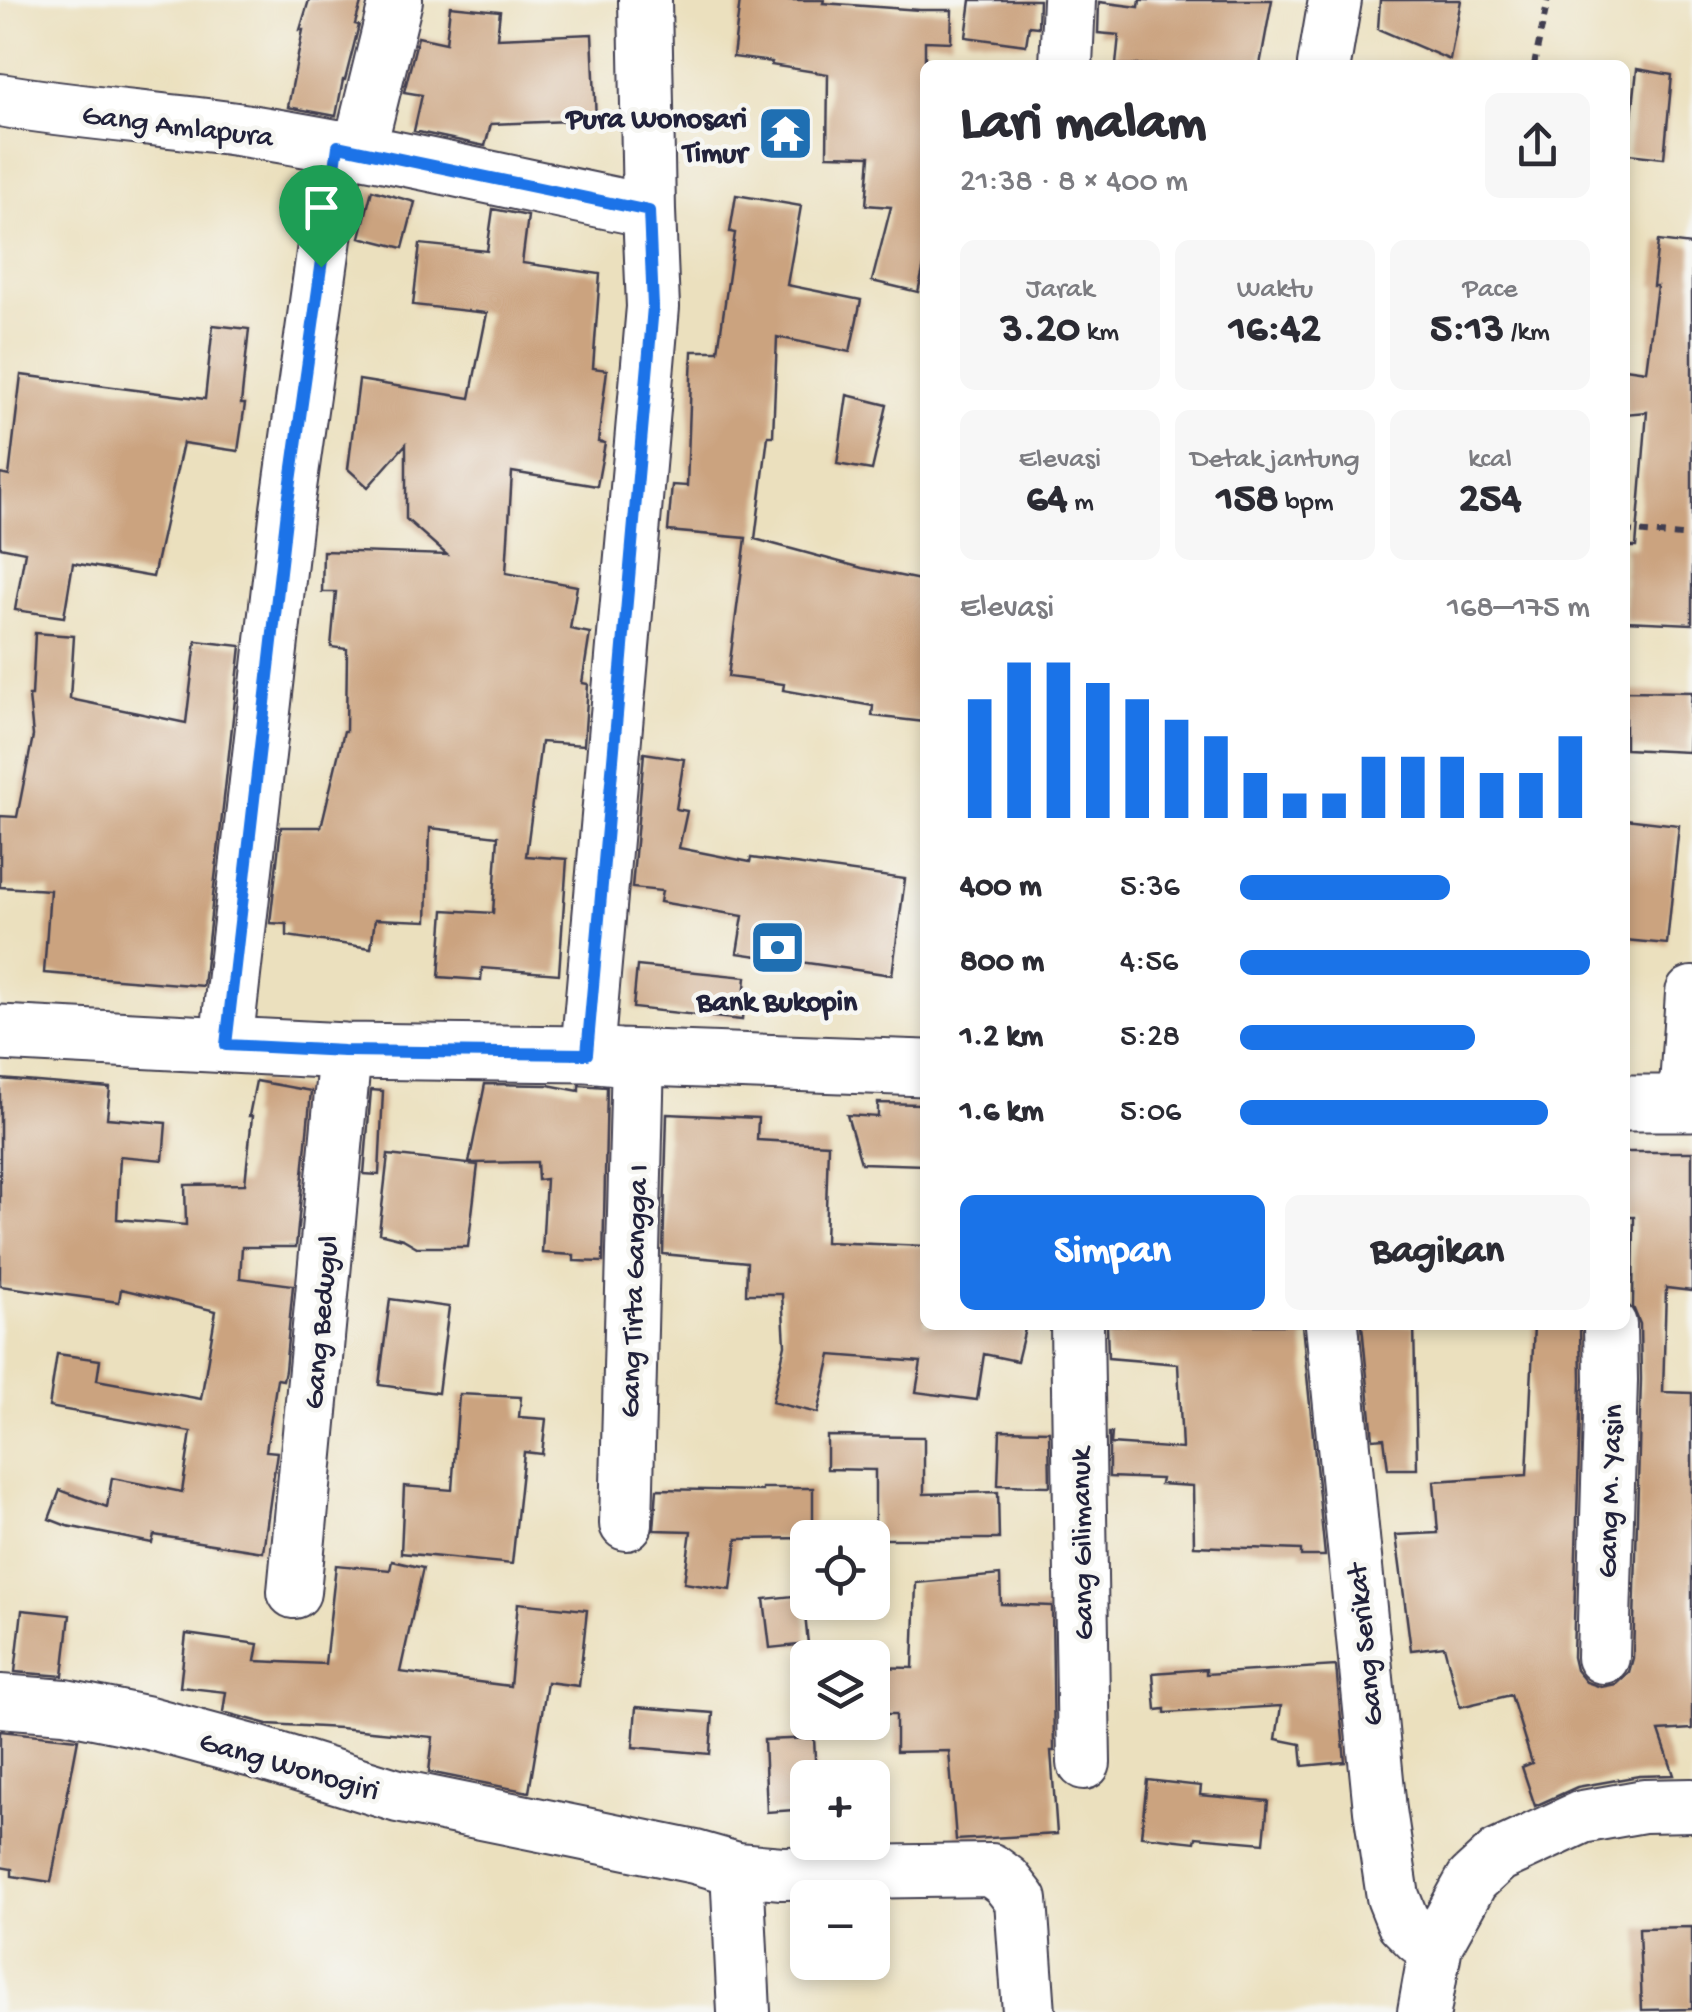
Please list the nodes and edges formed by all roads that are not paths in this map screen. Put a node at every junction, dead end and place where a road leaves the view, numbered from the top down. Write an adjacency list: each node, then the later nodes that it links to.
1 (396, 0): 8 (street)
2 (645, 0): 9 (street, Gang Tirta Gangga I)
3 (1069, 0): 5 (street)
4 (1335, 0): 6 (street)
5 (1066, 60)
6 (1325, 60)
7 (0, 100): 8 (street, Gang Amlapura)
8 (349, 148): 9 (street, Gang Amlapura); 12 (street)
9 (649, 211): 14 (street, Gang Tirta Gangga I)
10 (1692, 993): 17 (street)
11 (0, 1033): 12 (main road)
12 (226, 1045): 13 (main road)
13 (344, 1051): 14 (main road); 22 (street, Gang Bedugul)
14 (612, 1056): 15 (main road); 21 (street, Gang Tirta Gangga I)
15 (920, 1068)
16 (1630, 1103): 17 (main road)
17 (1688, 1103)
18 (1076, 1330): 25 (street, Gang Gilimanuk)
19 (1332, 1330): 28 (street, Gang Serikat)
20 (1610, 1330): 23 (street, Gang M. Yasin)
21 (626, 1524)
22 (294, 1592)
23 (1603, 1657)
24 (0, 1701): 27 (street, Gang Wonogiri)
25 (1084, 1763)
26 (1692, 1805): 28 (street)
27 (738, 1869): 29 (street); 30 (street, Gang Wonogiri)
28 (1436, 1945): 31 (street)
29 (744, 2012)
30 (1029, 2012)
31 (1424, 2012)

